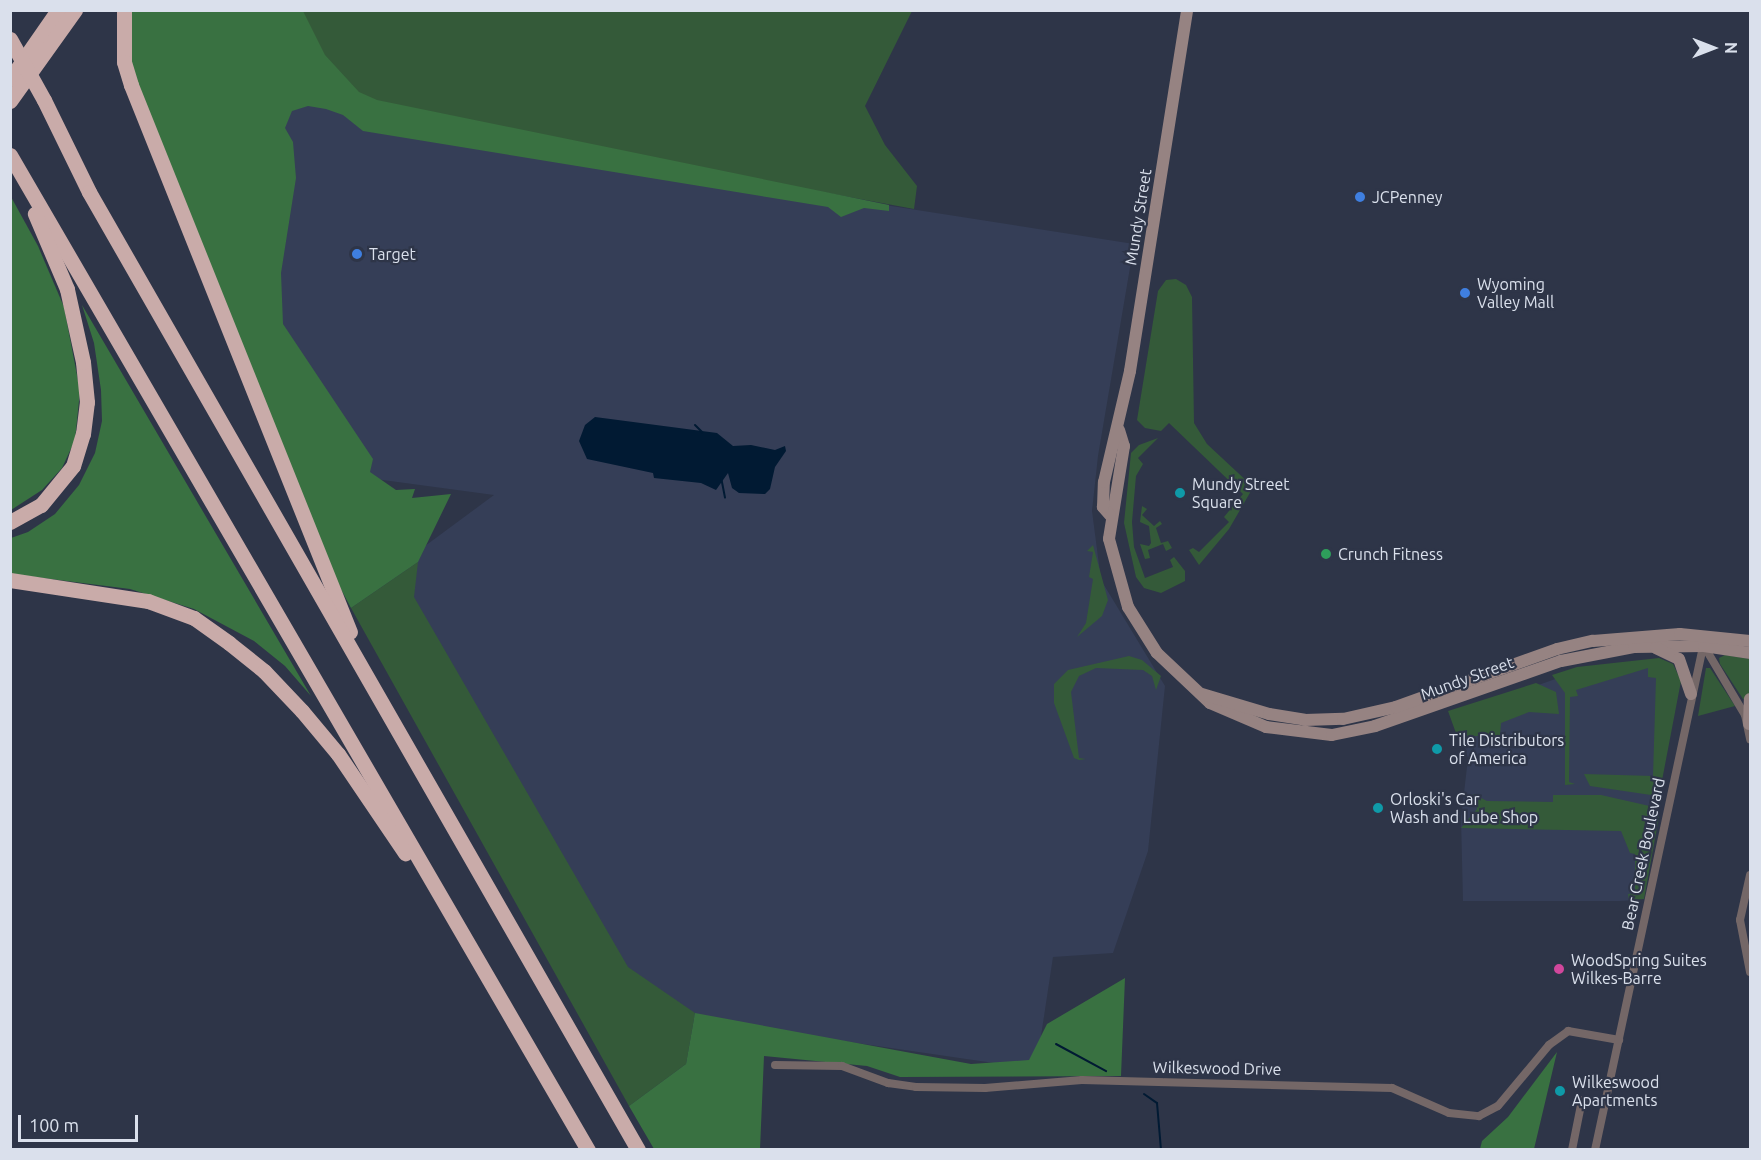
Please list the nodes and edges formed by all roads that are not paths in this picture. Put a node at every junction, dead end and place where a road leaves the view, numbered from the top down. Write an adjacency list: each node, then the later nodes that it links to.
1 (58, 10): 6 (highway)
2 (75, 10): 7 (highway)
3 (124, 10): 15 (highway)
4 (1187, 10): 16 (main road, Mundy Street)
5 (10, 39): 15 (highway, bridge)
6 (10, 79)
7 (10, 101)
8 (10, 156): 9 (highway); 25 (highway)
9 (10, 522)
10 (10, 580): 25 (highway)
11 (1703, 641): 12 (main road, Mundy Street); 13 (main road, Mundy Street); 14 (main road, Mundy Street); 16 (main road, Mundy Street); 17 (street, Bear Creek Boulevard); 19 (street)
12 (1750, 641)
13 (1652, 646): 16 (main road, Mundy Street); 17 (main road)
14 (1750, 654)
15 (374, 690): 28 (highway)
16 (1202, 694)
17 (1691, 694): 23 (street, Bear Creek Boulevard)
18 (1750, 699): 19 (main road)
19 (1749, 724): 20 (street)
20 (1750, 739)
21 (1750, 875): 22 (street)
22 (1750, 972)
23 (1619, 1040): 24 (street, Wilkeswood Drive); 26 (street, Bear Creek Boulevard)
24 (775, 1065)
25 (542, 1070): 27 (highway)
26 (1605, 1104): 29 (street); 30 (street, Bear Creek Boulevard)
27 (588, 1149)
28 (638, 1149)
29 (1572, 1149)
30 (1595, 1149)

